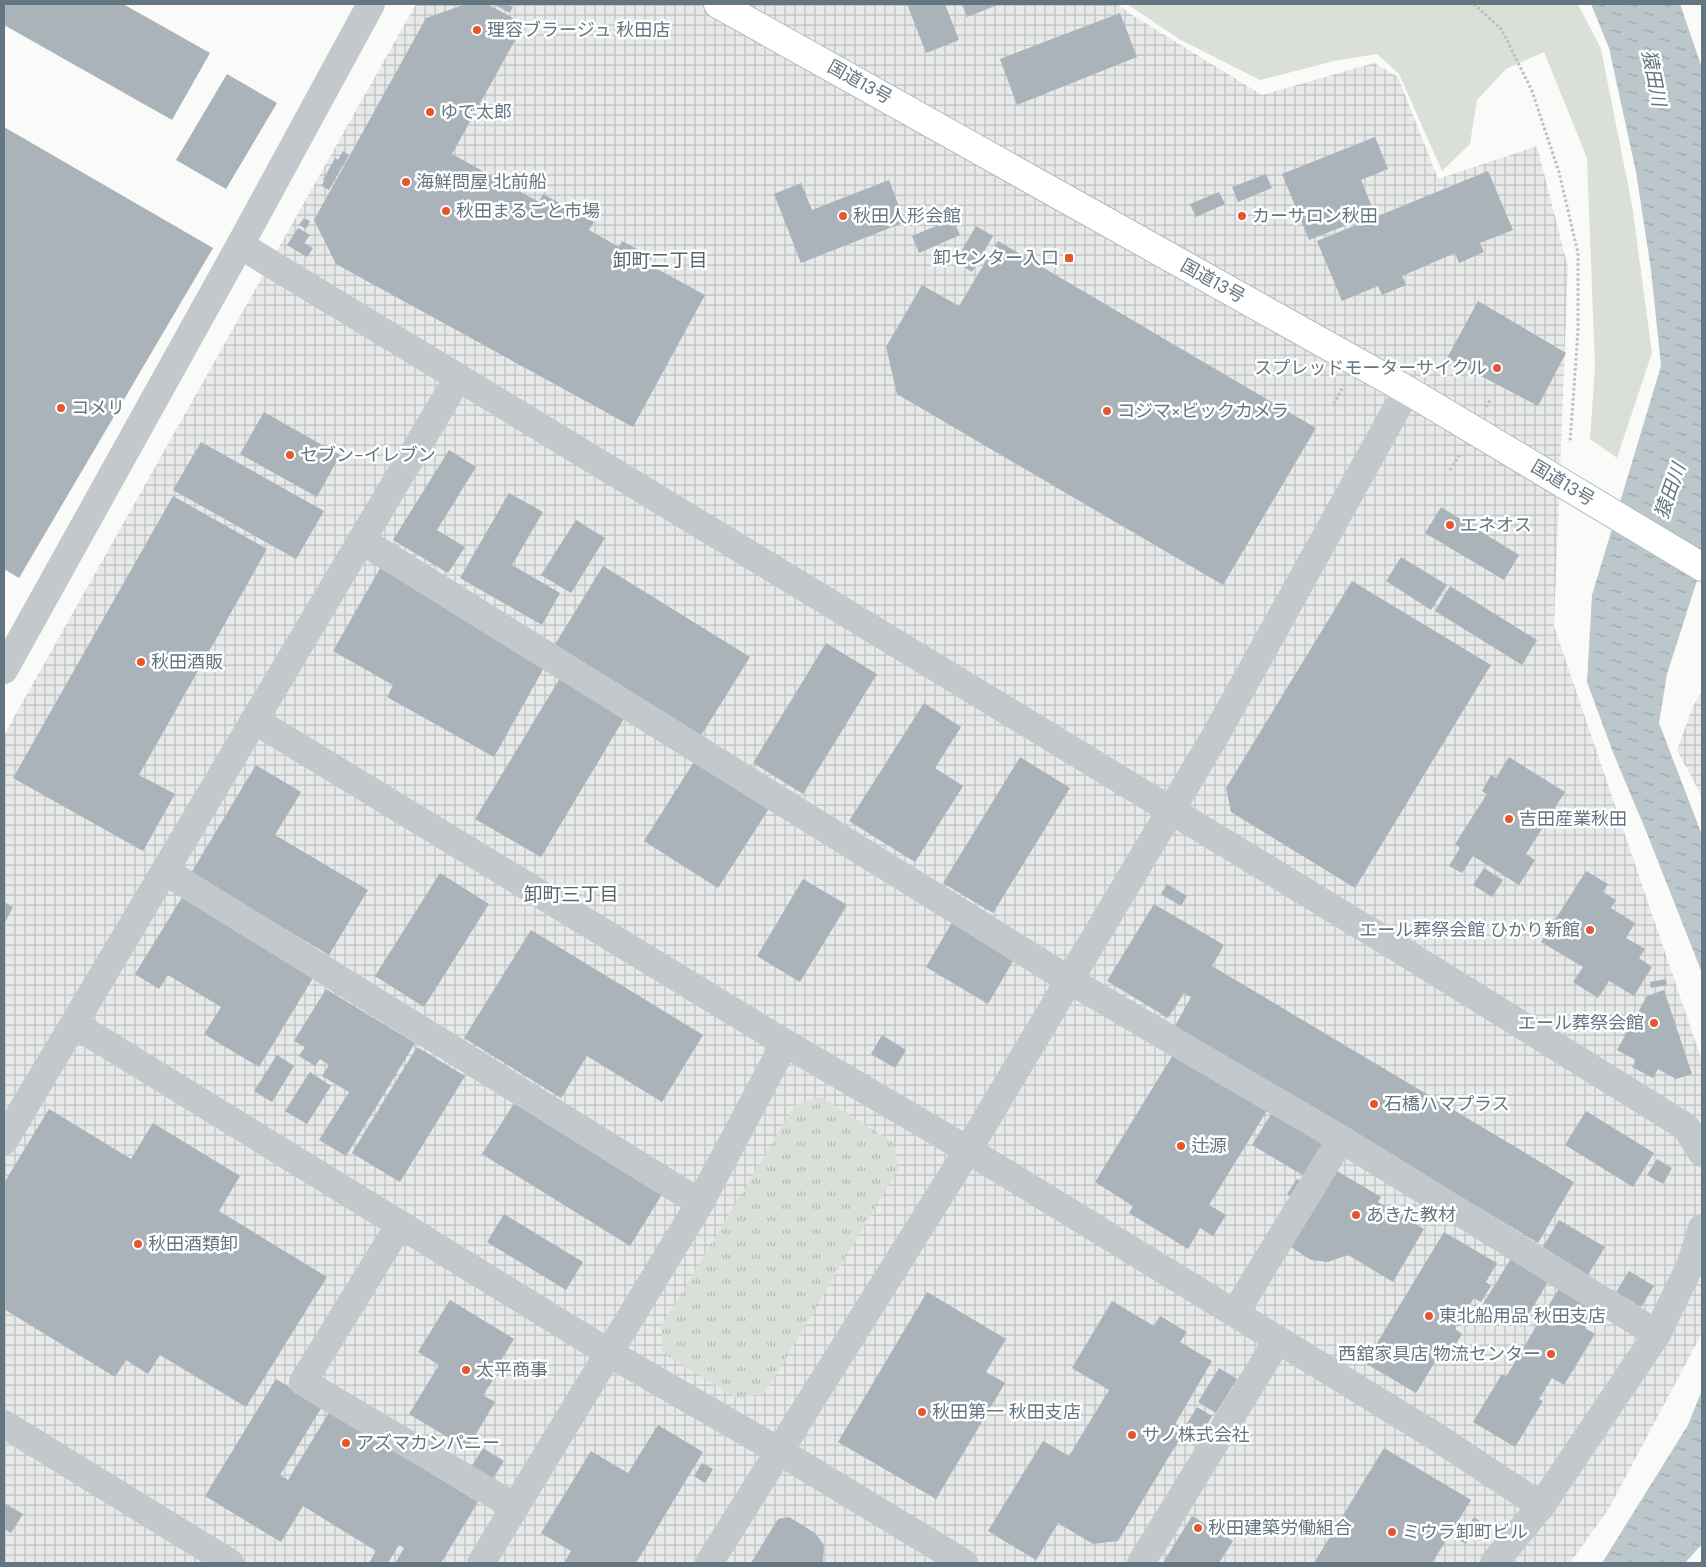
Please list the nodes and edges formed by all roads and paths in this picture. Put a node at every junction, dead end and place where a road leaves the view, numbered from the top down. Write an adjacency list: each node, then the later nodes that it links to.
1 (371, 4): 4 (street)
2 (718, 4): 6 (highway, 国道13号)
3 (1474, 4): 7 (path)
4 (240, 245): 5 (street); 10 (street)
5 (458, 378): 8 (street); 12 (street)
6 (1407, 390): 9 (highway, 国道13号); 12 (street)
7 (1570, 443)
8 (361, 540): 11 (street); 14 (street)
9 (1702, 567)
10 (4, 670)
11 (254, 720): 13 (street); 16 (street)
12 (1170, 809): 14 (street); 20 (street)
13 (164, 871): 15 (street); 21 (street)
14 (1068, 980): 17 (street); 19 (street)
15 (74, 1024): 18 (street); 22 (street)
16 (785, 1043): 19 (street); 21 (street)
17 (1341, 1139): 24 (street); 25 (street)
18 (4, 1141)
19 (968, 1150): 24 (street); 29 (street)
20 (1702, 1153)
21 (700, 1203): 27 (street)
22 (400, 1224): 27 (street); 31 (street)
23 (1702, 1228): 25 (street)
24 (1235, 1314): 26 (street)
25 (1657, 1334): 30 (street)
26 (1278, 1340): 30 (street); 36 (street)
27 (609, 1353): 29 (street); 31 (street)
28 (4, 1424): 32 (street)
29 (779, 1450): 34 (street); 35 (street)
30 (1541, 1506): 37 (street)
31 (515, 1507): 33 (street)
32 (230, 1563)
33 (481, 1563)
34 (709, 1563)
35 (964, 1563)
36 (1141, 1563)
37 (1494, 1563)

